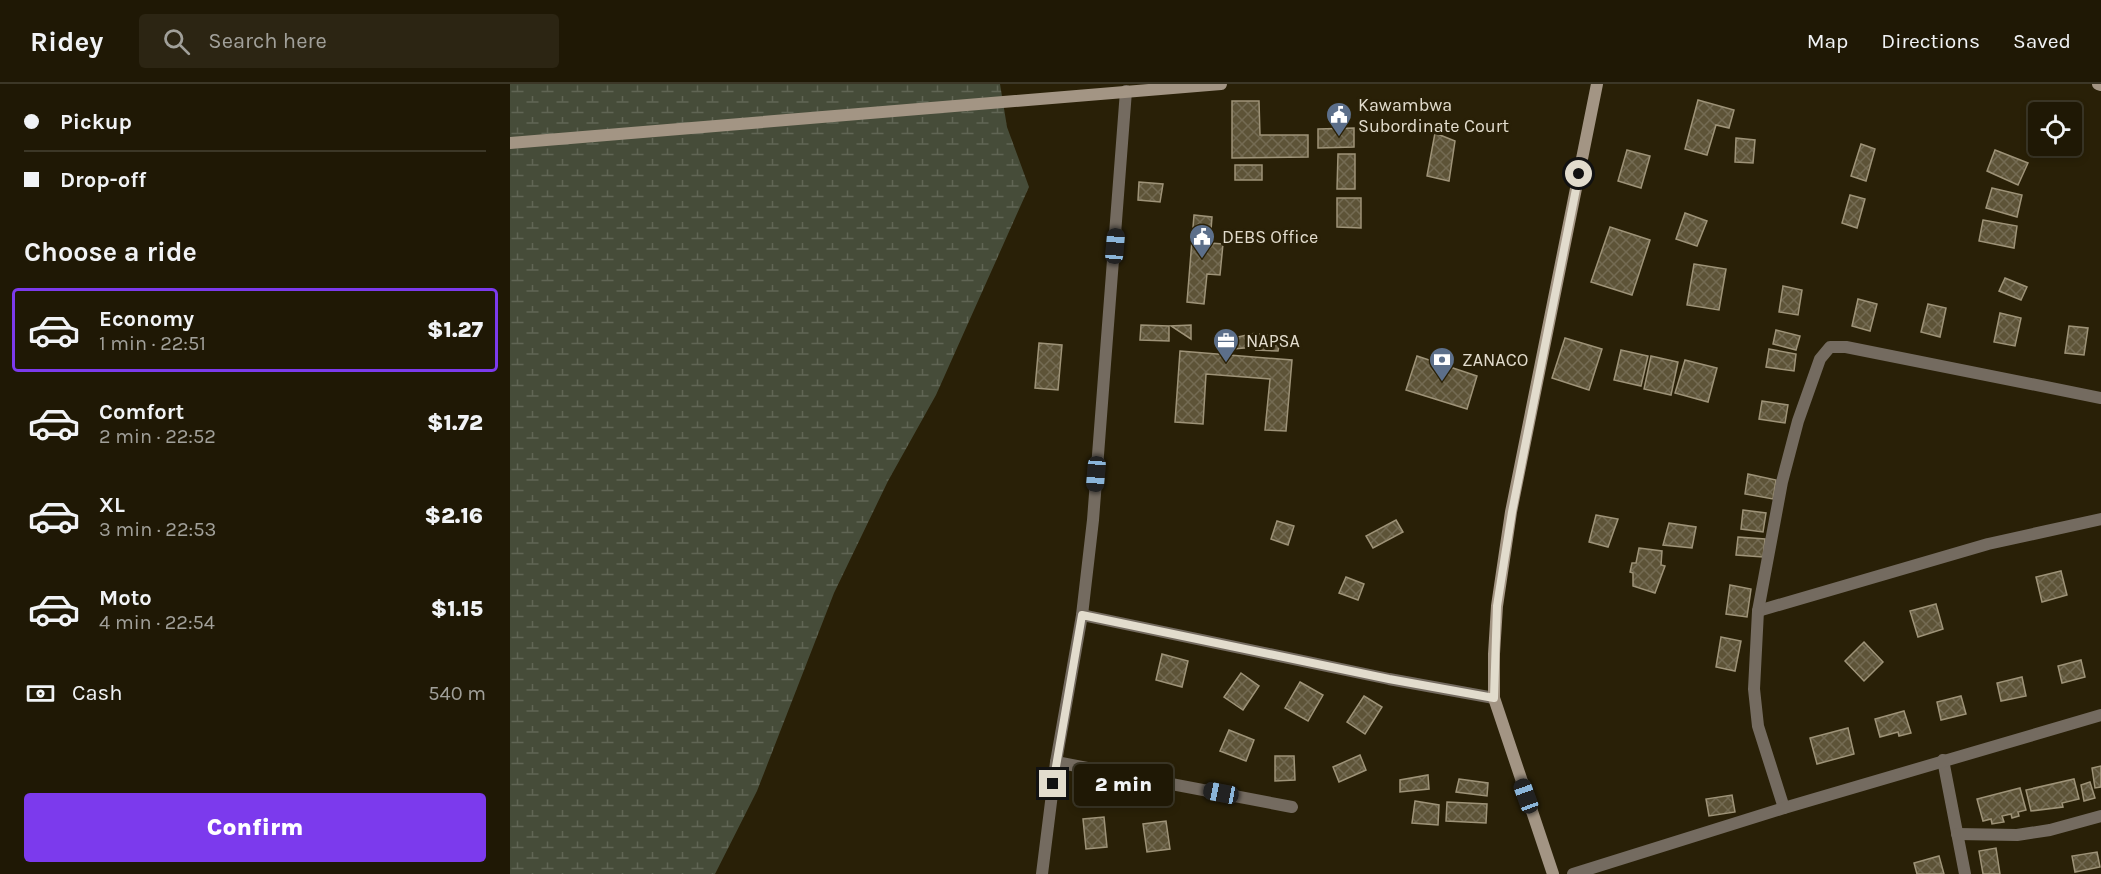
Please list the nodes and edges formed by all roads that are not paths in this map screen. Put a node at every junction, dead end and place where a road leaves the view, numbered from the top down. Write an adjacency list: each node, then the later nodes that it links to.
1 (1221, 84): 3 (main road)
2 (1597, 84): 9 (main road)
3 (1126, 91): 4 (main road); 8 (street)
4 (510, 143)
5 (2101, 398): 7 (street)
6 (2101, 519): 7 (street)
7 (1758, 611): 14 (street)
8 (1082, 615): 9 (street); 12 (street)
9 (1494, 698): 18 (main road)
10 (2101, 715): 11 (street)
11 (1943, 760): 14 (street); 16 (street)
12 (1056, 762): 13 (street); 17 (street)
13 (1292, 807)
14 (1784, 808): 19 (street)
15 (2101, 816): 16 (street)
16 (1958, 834): 20 (street)
17 (1042, 874)
18 (1553, 874)
19 (1573, 874)
20 (1965, 874)

